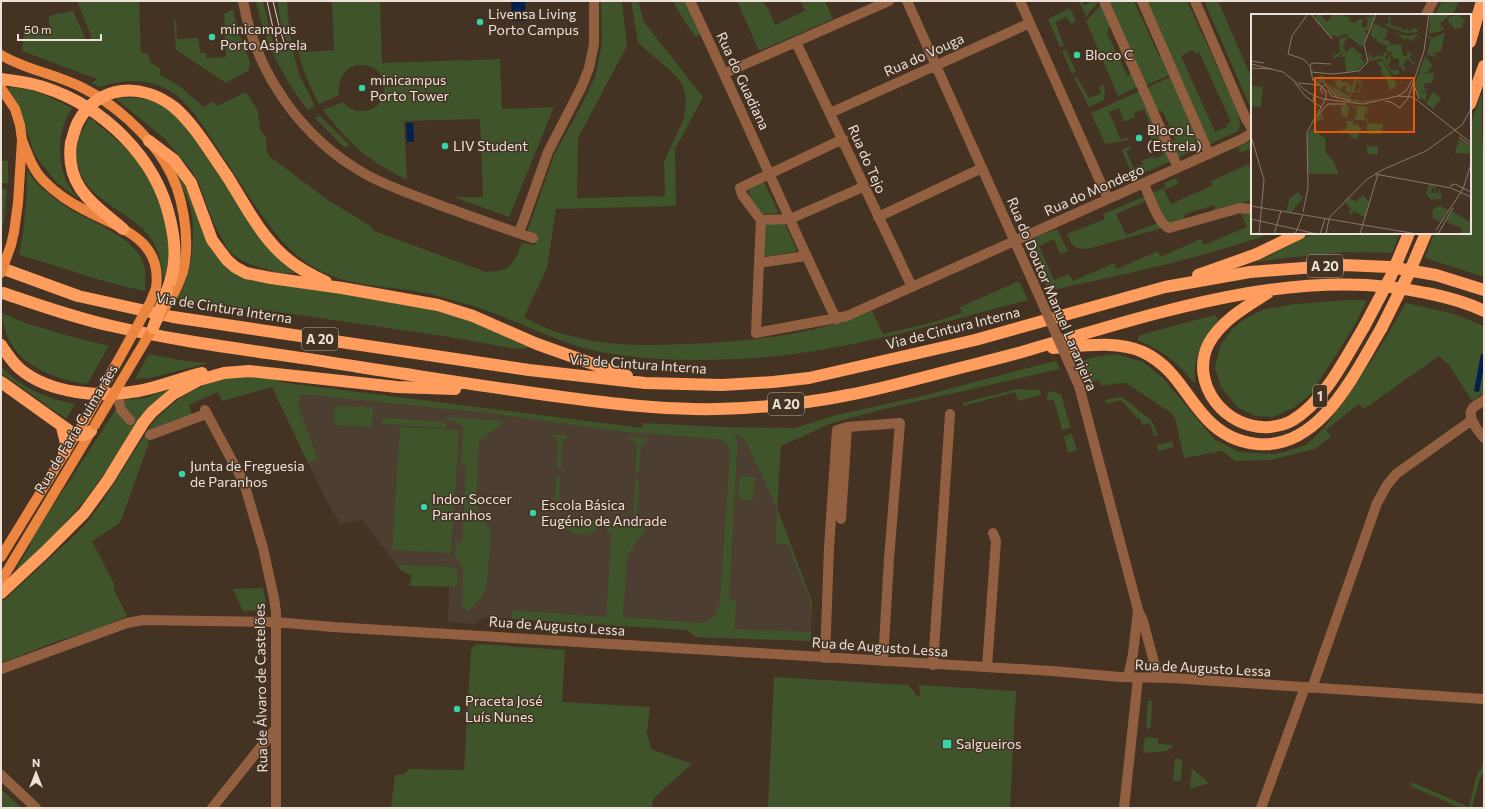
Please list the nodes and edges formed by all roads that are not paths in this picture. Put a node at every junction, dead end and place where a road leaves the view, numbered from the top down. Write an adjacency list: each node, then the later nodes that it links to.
1 (243, 1): 43 (street)
2 (594, 1): 43 (street)
3 (690, 1): 21 (street, Rua do Guadiana)
4 (889, 1): 17 (street)
5 (907, 1): 19 (street, Rua do Doutor Manuel Laranjeira)
6 (1020, 1): 15 (street)
7 (1104, 1): 33 (street)
8 (1142, 1): 31 (street)
9 (1195, 1): 26 (street)
10 (1433, 1): 13 (street)
11 (1477, 1): 14 (highway)
12 (1482, 1): 16 (highway)
13 (1426, 14)
14 (1471, 16)
15 (1030, 23): 19 (street, Rua do Vouga); 37 (street)
16 (1471, 39)
17 (796, 42): 21 (street); 25 (street, Rua do Tejo)
18 (1, 55): 30 (main road, Rua de Faria Guimarães)
19 (936, 65): 25 (street, Rua do Vouga); 32 (street, Rua do Doutor Manuel Laranjeira)
20 (1484, 66): 24 (highway)
21 (725, 73): 34 (street, Rua do Guadiana)
22 (1, 79): 57 (highway)
23 (1, 88): 29 (main road)
24 (1471, 101)
25 (830, 113): 28 (street, Rua do Tejo)
26 (1251, 127)
27 (1251, 134): 31 (street, Rua do Mondego)
28 (843, 139): 34 (street); 36 (street, Rua do Tejo)
29 (22, 140): 42 (main road); 52 (main road, bridge)
30 (150, 141): 55 (highway); 57 (main road, Rua de Faria Guimarães)
31 (1209, 154): 33 (street, Rua do Mondego)
32 (982, 168): 39 (street); 48 (street, Rua do Doutor Manuel Laranjeira)
33 (1178, 168): 35 (street, Rua do Mondego)
34 (769, 174): 40 (street, Rua do Guadiana); 41 (street)
35 (1144, 184): 37 (street, Rua do Mondego); 38 (street)
36 (863, 187): 39 (street, Rua do Tejo); 40 (street)
37 (1108, 199): 48 (street, Rua do Mondego)
38 (1251, 209)
39 (878, 217): 53 (street, Rua do Tejo)
40 (790, 219): 41 (street); 49 (street, Rua do Guadiana)
41 (761, 220): 50 (street)
42 (123, 229): 55 (highway, bridge); 57 (main road)
43 (519, 233): 47 (street)
44 (1298, 234): 54 (highway)
45 (1409, 234): 56 (highway, 1, bridge)
46 (1426, 234): 64 (highway, bridge)
47 (533, 238)
48 (1014, 240): 53 (street, Rua do Mondego); 87 (street, Rua do Doutor Manuel Laranjeira, bridge)
49 (806, 256): 50 (street); 61 (street, Rua do Guadiana)
50 (759, 263): 61 (street, Rua do Mondego)
51 (1, 268): 66 (highway, Via de Cintura Interna / A 20)
52 (1, 273)
53 (912, 287): 61 (street, Rua do Mondego)
54 (1165, 287): 58 (highway, Via de Cintura Interna / A 20); 66 (highway, Via de Cintura Interna / A 20)
55 (342, 288): 66 (highway)
56 (1273, 289): 60 (highway, A 20); 64 (highway, A 20)
57 (166, 290): 62 (highway, bridge); 79 (main road, Rua de Faria Guimarães, bridge)
58 (1484, 290)
59 (3, 293): 67 (highway, A 20)
60 (1484, 311)
61 (836, 319)
62 (153, 329): 77 (main road, Rua de Faria Guimarães, bridge)
63 (1, 345): 69 (highway)
64 (1030, 350): 68 (highway, A 20)
65 (1, 382): 75 (highway)
66 (646, 383)
67 (463, 384): 68 (highway, A 20); 69 (highway)
68 (518, 391): 86 (highway)
69 (117, 394): 72 (street)
70 (1484, 400): 73 (street)
71 (950, 414): 91 (street)
72 (130, 420)
73 (1472, 420): 74 (street); 80 (street); 96 (street)
74 (1484, 421)
75 (62, 427): 79 (highway); 81 (highway)
76 (847, 427): 82 (street); 89 (street); 90 (street)
77 (93, 428): 79 (highway); 85 (main road, Rua de Faria Guimarães)
78 (150, 434): 88 (street, Rua de Álvaro de Castelões)
79 (74, 435): 81 (main road, Rua de Faria Guimarães)
80 (1484, 438)
81 (64, 452): 84 (main road, Rua de Faria Guimarães)
82 (842, 519)
83 (993, 533): 92 (street)
84 (1, 557)
85 (1, 581)
86 (1, 593)
87 (1138, 610): 94 (street, Rua do Doutor Manuel Laranjeira); 95 (street, Rua do Doutor Manuel Laranjeira)
88 (275, 622): 89 (street, Rua de Augusto Lessa); 93 (street, Rua de Augusto Lessa); 98 (street, Rua de Álvaro de Castelões)
89 (825, 658): 90 (street, Rua de Augusto Lessa)
90 (883, 661): 91 (street, Rua de Augusto Lessa)
91 (933, 665): 92 (street, Rua de Augusto Lessa)
92 (987, 667): 94 (street, Rua de Augusto Lessa)
93 (1, 669)
94 (1133, 678): 95 (street, Rua de Augusto Lessa); 103 (street, Rua do Doutor Manuel Laranjeira)
95 (1158, 678): 96 (street, Rua de Augusto Lessa)
96 (1308, 688): 97 (street, Rua de Augusto Lessa); 104 (street)
97 (1484, 699)
98 (276, 728): 101 (street); 102 (street, Rua de Álvaro de Castelões)
99 (1, 776): 100 (street)
100 (36, 808)
101 (212, 808)
102 (276, 808)
103 (1124, 808)
104 (1261, 808)

